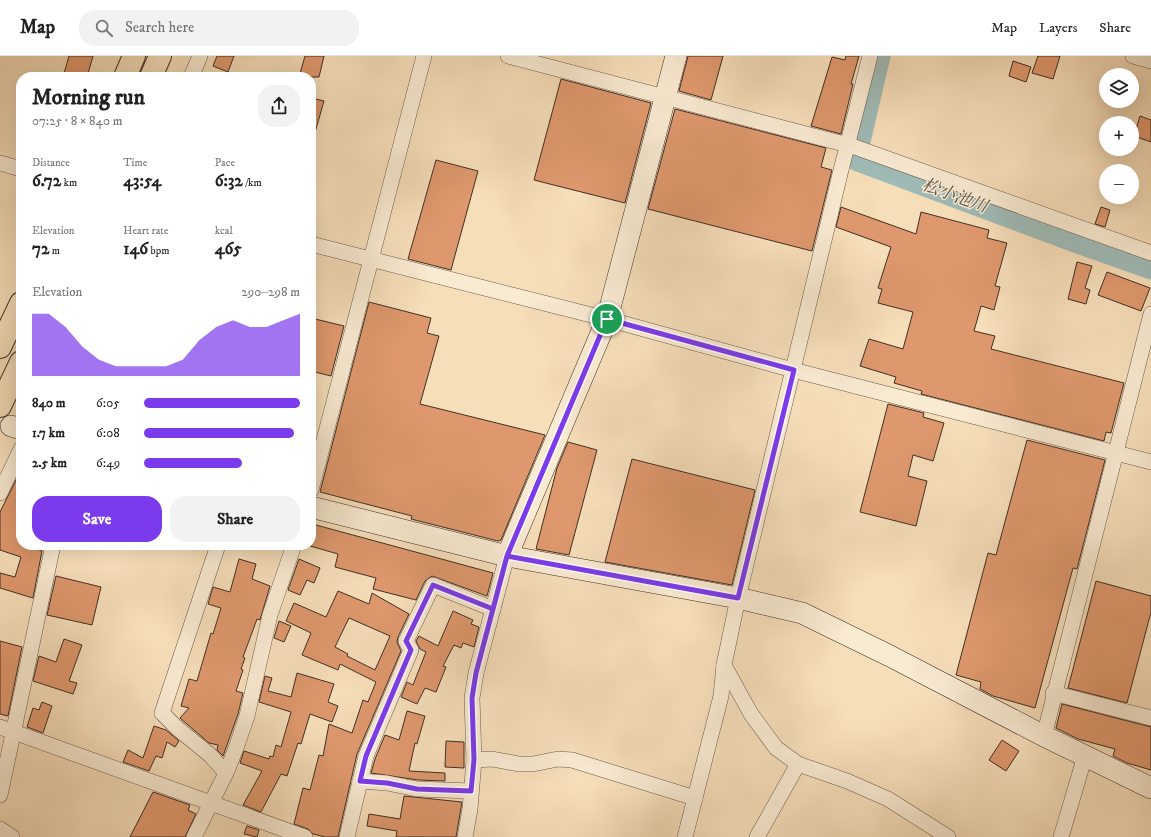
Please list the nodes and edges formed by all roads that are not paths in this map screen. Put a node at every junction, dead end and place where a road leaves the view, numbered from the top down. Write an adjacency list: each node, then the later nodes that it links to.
1 (134, 56): 10 (highway)
2 (160, 56): 11 (highway)
3 (200, 56): 12 (street)
4 (424, 56): 19 (street)
5 (508, 56): 13 (street)
6 (676, 56): 13 (street)
7 (870, 56): 14 (street)
8 (1133, 56): 9 (street)
9 (1151, 61)
10 (127, 72)
11 (153, 72)
12 (193, 72)
13 (665, 98): 14 (street); 22 (street)
14 (855, 147): 18 (street); 24 (street)
15 (0, 163): 16 (street)
16 (16, 168)
17 (316, 245): 19 (street)
18 (1151, 253)
19 (372, 260): 22 (street); 30 (street)
20 (16, 313): 23 (highway)
21 (1151, 314): 27 (street)
22 (607, 319): 24 (street); 36 (street)
23 (0, 347)
24 (794, 370): 27 (street); 37 (street)
25 (16, 372): 26 (highway)
26 (0, 406)
27 (1116, 454): 29 (street); 40 (street)
28 (16, 459): 31 (street)
29 (1151, 462)
30 (316, 471)
31 (0, 493)
32 (316, 508): 36 (street)
33 (52, 550): 42 (street)
34 (216, 550): 47 (street)
35 (292, 550): 47 (street)
36 (507, 556): 37 (street); 38 (street)
37 (738, 598): 39 (street); 43 (street)
38 (493, 609): 45 (street); 48 (street)
39 (724, 665): 46 (street); 52 (street)
40 (1053, 694): 41 (street); 43 (street)
41 (1151, 718)
42 (6, 729): 51 (street); 53 (street)
43 (1044, 736): 44 (street)
44 (1085, 756): 49 (street); 63 (street)
45 (474, 760): 50 (street); 52 (street)
46 (798, 764): 61 (street); 62 (street)
47 (226, 773): 53 (street)
48 (360, 781): 50 (street); 58 (street)
49 (1151, 788)
50 (471, 791): 59 (street)
51 (0, 795)
52 (695, 798): 60 (street)
53 (210, 804): 56 (street); 57 (street)
54 (0, 829): 55 (street)
55 (12, 837)
56 (194, 837)
57 (305, 837)
58 (347, 837)
59 (465, 837)
60 (685, 837)
61 (758, 837)
62 (948, 837)
63 (1061, 837)

